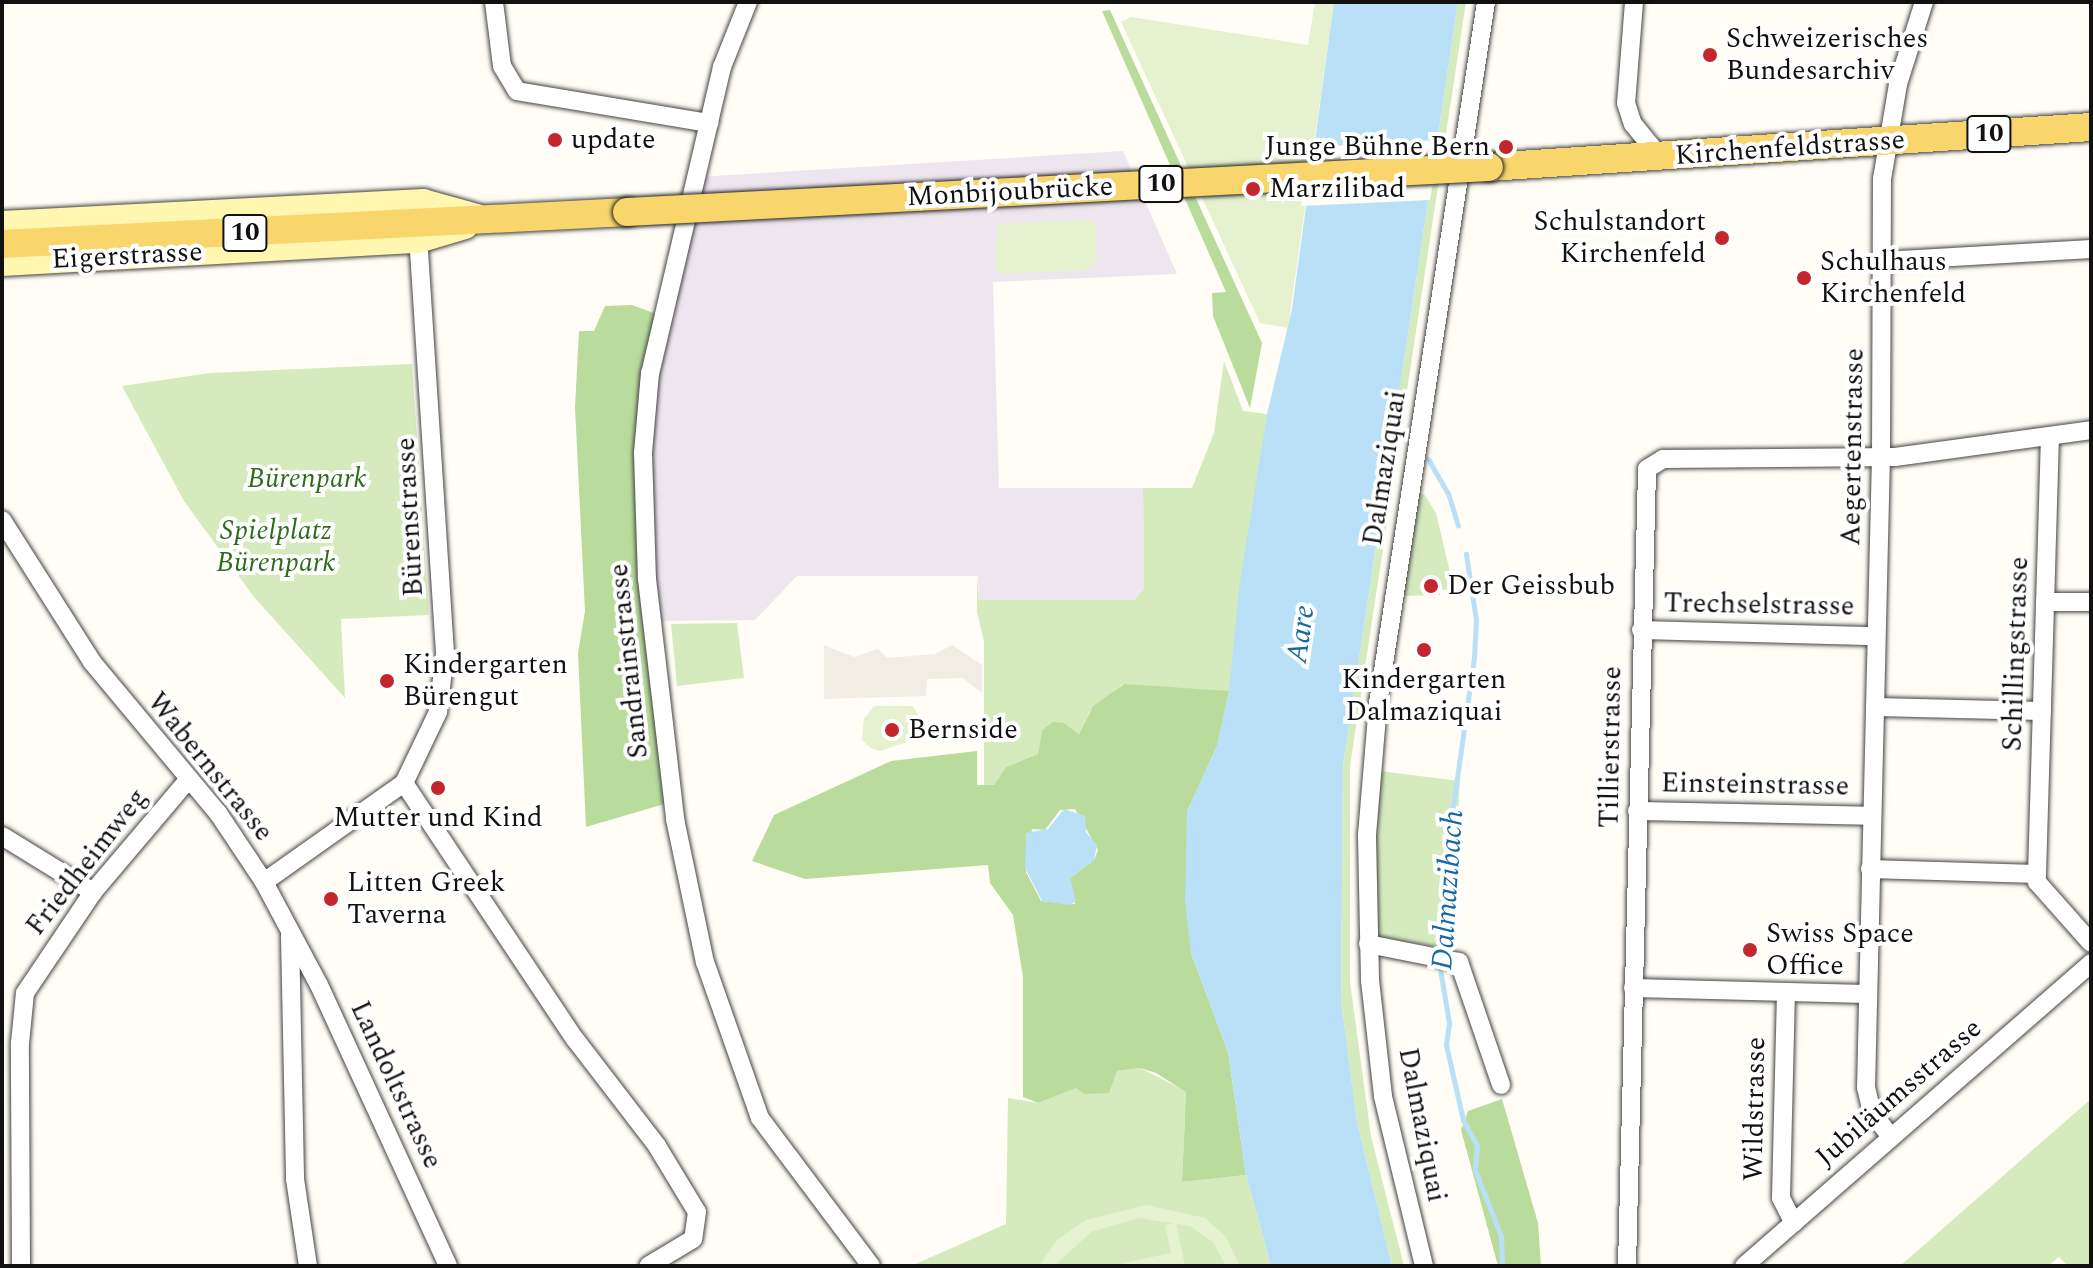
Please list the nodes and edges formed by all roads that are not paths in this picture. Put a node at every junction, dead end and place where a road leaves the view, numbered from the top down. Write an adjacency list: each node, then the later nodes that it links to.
1 (494, 2): 6 (street)
2 (1486, 2): 40 (street, Dalmaziquai)
3 (1634, 2): 9 (street)
4 (1924, 2): 8 (street, Aegertenstrasse)
5 (743, 5): 6 (street, Sandrainstrasse)
6 (709, 123): 55 (street, Sandrainstrasse)
7 (2091, 127): 8 (main road, Kirchenfeldstrasse / 10)
8 (1888, 142): 9 (main road, Kirchenfeldstrasse / 10); 17 (street, Aegertenstrasse)
9 (1660, 157): 10 (main road, Kirchenfeldstrasse / 10)
10 (1489, 167): 11 (main road, Monbijoubrücke / 10, bridge)
11 (627, 212): 12 (main road, Eigerstrasse / 10)
12 (488, 220): 13 (main road, Eigerstrasse); 14 (main road, Eigerstrasse); 15 (main road, Eigerstrasse / 10)
13 (2, 224)
14 (418, 240): 18 (main road, Eigerstrasse); 30 (street, Bürenstrasse)
15 (2, 244)
16 (2091, 249): 17 (street)
17 (1884, 261): 21 (street, Aegertenstrasse)
18 (2, 263)
19 (2091, 430): 20 (street)
20 (2050, 436): 21 (street); 23 (street, Schillingstrasse)
21 (1881, 457): 25 (street, Tillierstrasse); 26 (street, Aegertenstrasse)
22 (2, 520): 29 (street, Wabernstrasse)
23 (2045, 602): 24 (street); 28 (street, Schillingstrasse)
24 (2091, 602)
25 (1641, 630): 26 (street, Trechselstrasse); 31 (street, Tillierstrasse)
26 (1876, 636): 27 (street, Aegertenstrasse)
27 (1875, 707): 28 (street); 32 (street, Aegertenstrasse)
28 (2042, 711): 35 (street, Schillingstrasse)
29 (188, 780): 36 (street, Wabernstrasse); 37 (street, Friedheimweg)
30 (404, 783): 36 (street, Bürenstrasse); 54 (street)
31 (1637, 811): 32 (street, Einsteinstrasse); 42 (street, Tillierstrasse)
32 (1872, 816): 34 (street, Aegertenstrasse)
33 (2, 836): 37 (street)
34 (1870, 869): 35 (street); 44 (street, Aegertenstrasse)
35 (2037, 874): 39 (street)
36 (264, 882): 38 (street, Wabernstrasse)
37 (93, 892): 46 (street, Friedheimweg)
38 (290, 929): 52 (street, Wabernstrasse); 53 (street, Landoltstrasse)
39 (2091, 943)
40 (1368, 944): 47 (street); 56 (street, Dalmaziquai)
41 (2091, 963): 48 (street, Jubiläumsstrasse)
42 (1633, 988): 43 (street); 57 (street, Tillierstrasse)
43 (1786, 992): 44 (street); 50 (street, Wildstrasse)
44 (1867, 994): 48 (street, Aegertenstrasse)
45 (2, 1017): 46 (street)
46 (21, 1019): 49 (street, Friedheimweg)
47 (1501, 1085)
48 (1891, 1137): 50 (street, Jubiläumsstrasse)
49 (11, 1142): 51 (street, Friedheimweg)
50 (1794, 1223): 58 (street, Jubiläumsstrasse)
51 (21, 1266)
52 (308, 1266)
53 (448, 1266)
54 (648, 1266)
55 (871, 1266)
56 (1424, 1266)
57 (1627, 1266)
58 (1744, 1266)

